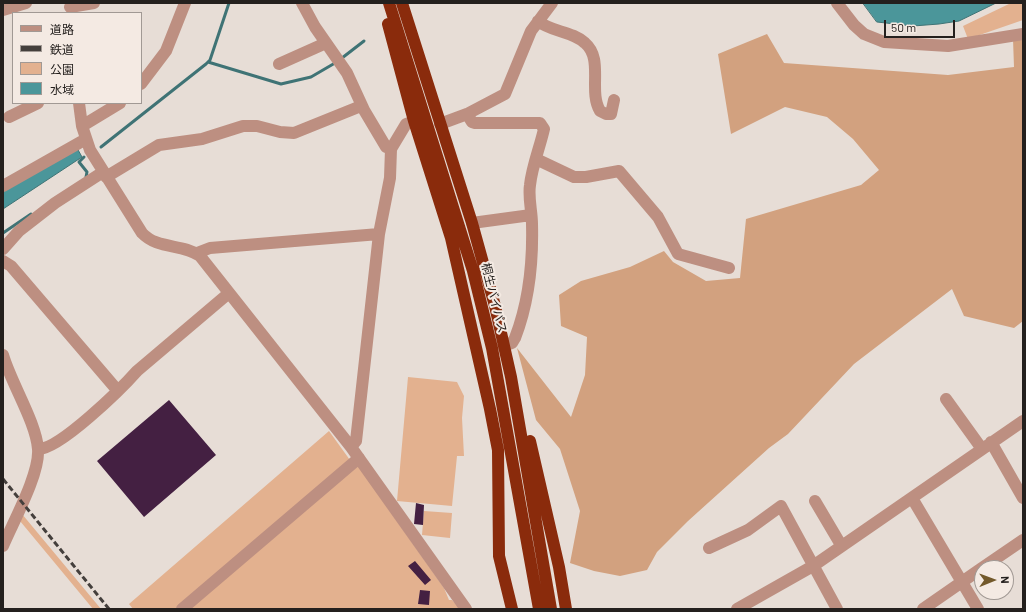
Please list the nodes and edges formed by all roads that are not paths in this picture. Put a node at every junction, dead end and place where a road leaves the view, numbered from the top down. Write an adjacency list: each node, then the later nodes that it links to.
1 (26, 3): 11 (street)
2 (94, 3): 10 (street)
3 (185, 3): 16 (street)
4 (302, 3): 14 (street)
5 (386, 3): 24 (highway)
6 (389, 3): 64 (highway, 桐生バイパス)
7 (402, 3): 25 (highway, 桐生バイパス)
8 (552, 3): 12 (street)
9 (837, 3): 13 (street)
10 (70, 8)
11 (3, 10)
12 (538, 21): 17 (street); 22 (street)
13 (1023, 34)
14 (326, 43): 15 (street); 21 (street)
15 (279, 64)
16 (142, 83)
17 (614, 100)
18 (36, 104): 23 (street)
19 (79, 104): 26 (street)
20 (118, 104): 26 (street)
21 (361, 106): 28 (street); 30 (street)
22 (468, 114): 25 (street); 29 (street)
23 (9, 117)
24 (414, 121): 28 (street); 63 (highway)
25 (440, 124): 33 (highway, 桐生バイパス)
26 (82, 126): 27 (street)
27 (86, 139): 30 (street); 31 (street)
28 (391, 149): 34 (street)
29 (536, 159): 32 (street); 38 (street)
30 (104, 175): 35 (street); 36 (street)
31 (3, 186)
32 (531, 215): 33 (street); 40 (street)
33 (472, 223): 40 (highway, 桐生バイパス)
34 (379, 234): 36 (street); 47 (street)
35 (3, 249)
36 (197, 253): 39 (street)
37 (3, 261): 43 (street)
38 (729, 268)
39 (229, 293): 43 (street); 47 (street)
40 (504, 346): 42 (highway, 桐生バイパス)
41 (3, 355): 48 (street)
42 (510, 377): 65 (highway, 桐生バイパス); 66 (highway)
43 (118, 391): 48 (street)
44 (946, 399): 46 (street)
45 (1023, 421): 46 (street)
46 (987, 445): 50 (street); 51 (street)
47 (351, 447): 49 (street)
48 (38, 449): 55 (street)
49 (359, 458): 61 (street); 62 (street)
50 (912, 498): 54 (street); 60 (street)
51 (1023, 498)
52 (816, 501): 54 (street)
53 (1023, 540): 57 (street)
54 (842, 545): 58 (street)
55 (3, 546)
56 (709, 548): 58 (street)
57 (994, 560)
58 (813, 566): 67 (street); 68 (street)
59 (974, 574): 60 (street)
60 (962, 582): 69 (street); 70 (street)
61 (182, 609)
62 (466, 609)
63 (512, 609)
64 (539, 609)
65 (552, 609)
66 (566, 609)
67 (737, 609)
68 (836, 609)
69 (923, 609)
70 (978, 609)

